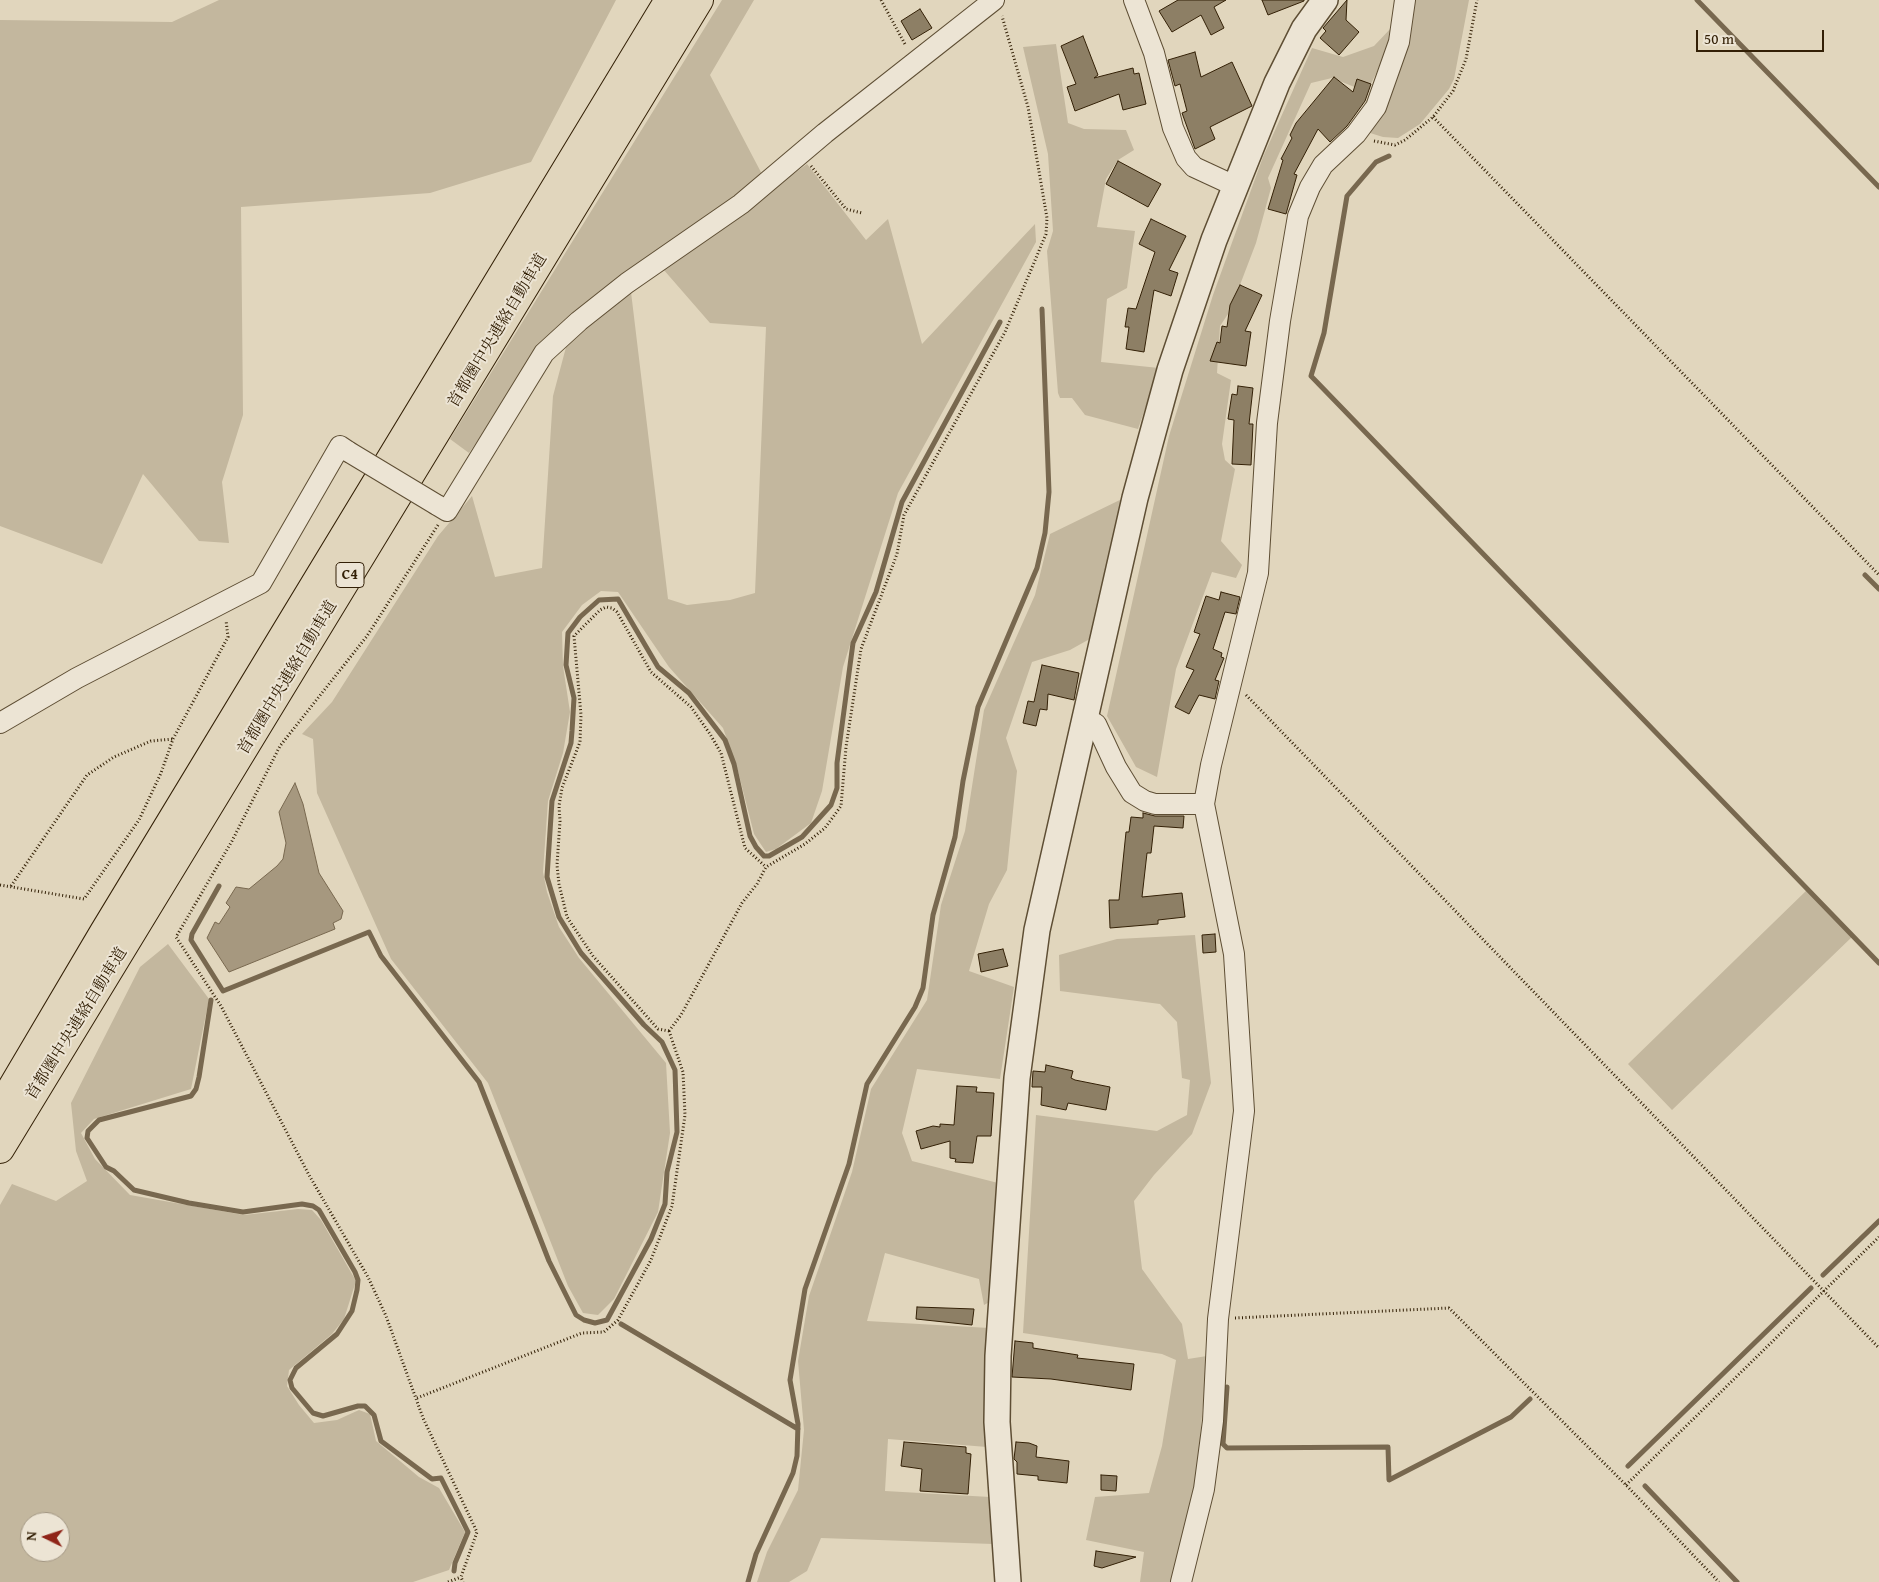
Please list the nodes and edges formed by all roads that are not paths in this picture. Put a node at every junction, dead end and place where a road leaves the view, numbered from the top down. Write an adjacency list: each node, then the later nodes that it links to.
1 (669, 0): 11 (highway, 首都圏中央連絡自動車道 / C4)
2 (699, 0): 12 (highway, 首都圏中央連絡自動車道 / C4)
3 (1134, 0): 7 (street)
4 (1325, 0): 7 (street)
5 (1406, 0): 10 (street)
6 (997, 4): 9 (street, bridge)
7 (1235, 186): 8 (street)
8 (1086, 719): 10 (street); 13 (street)
9 (0, 723)
10 (1204, 804): 14 (street)
11 (0, 1108)
12 (0, 1150)
13 (1008, 1582)
14 (1181, 1582)

